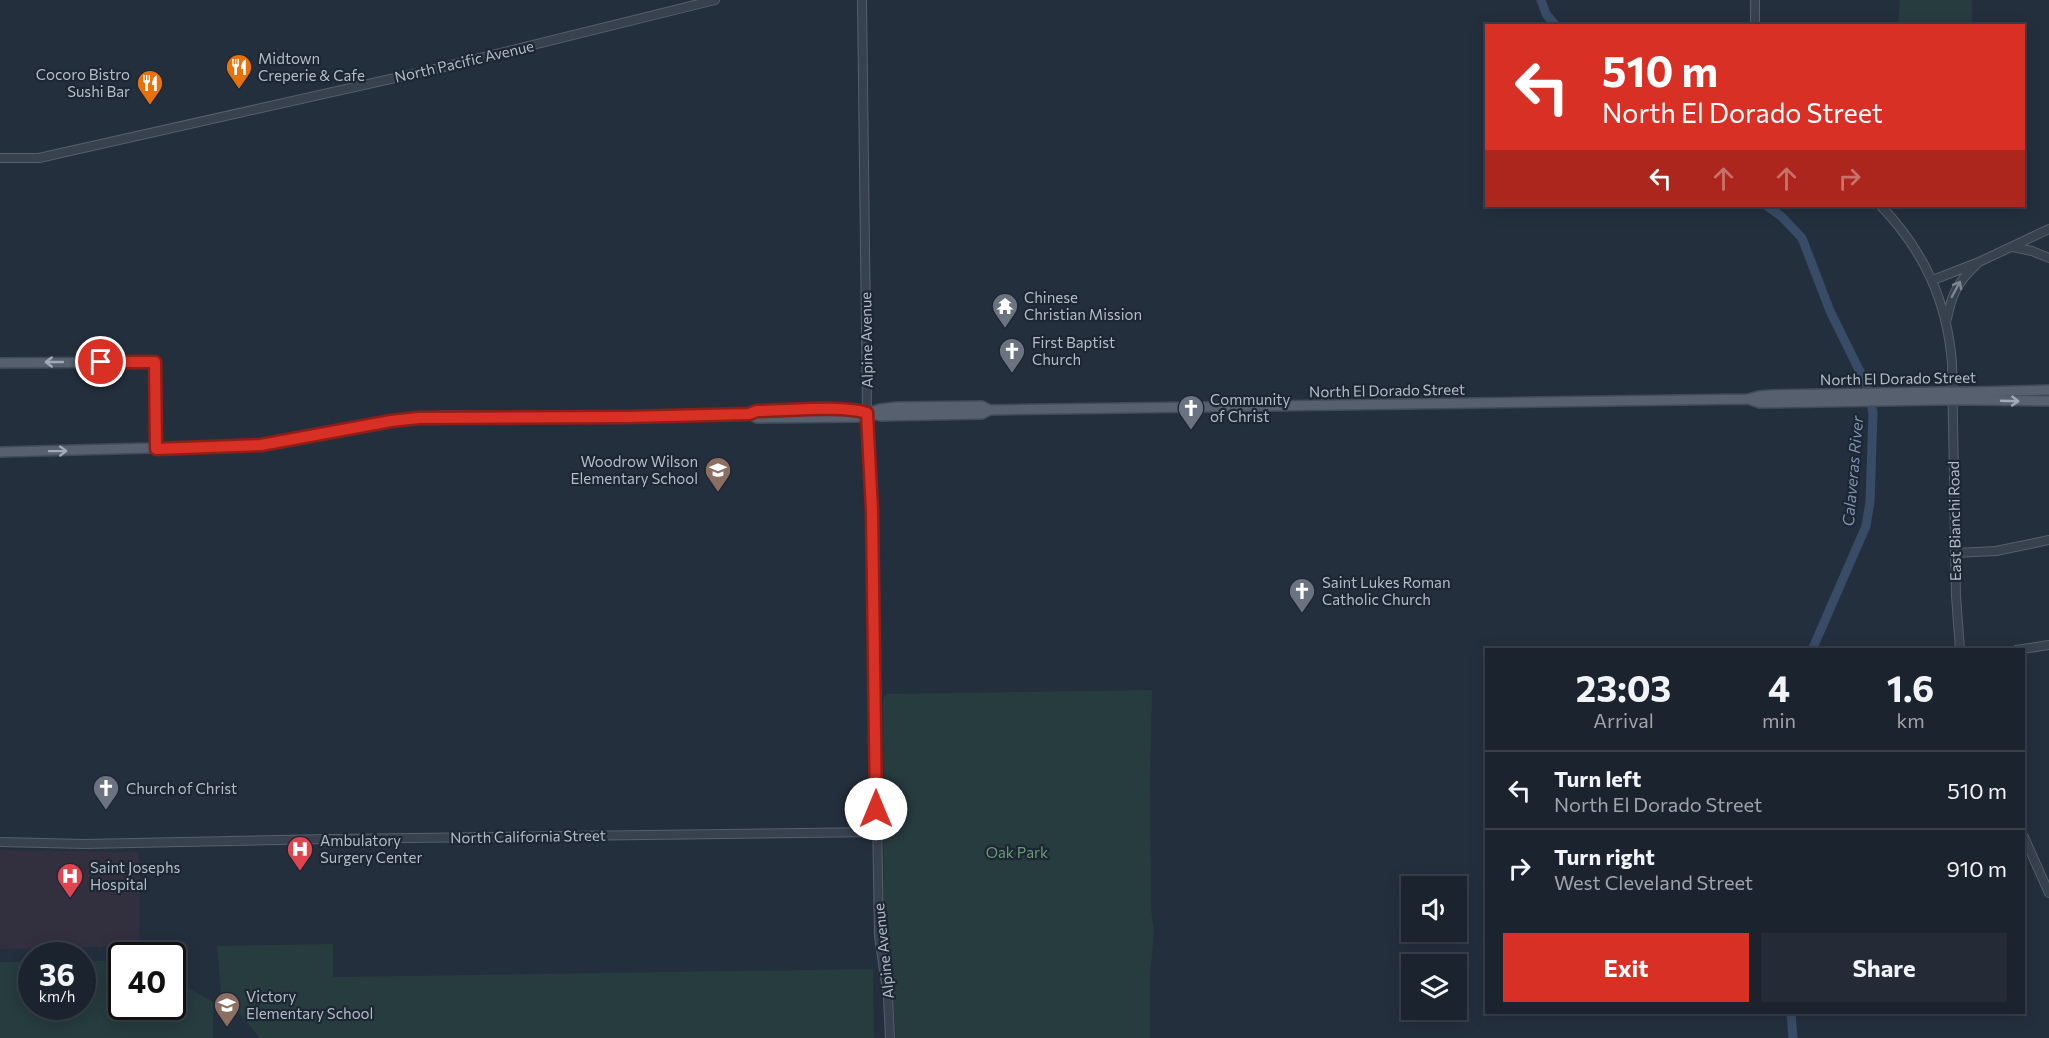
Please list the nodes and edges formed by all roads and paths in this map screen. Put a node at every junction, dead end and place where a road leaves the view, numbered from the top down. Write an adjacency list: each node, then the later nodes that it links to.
1 (715, 0): 5 (street, North Pacific Avenue)
2 (862, 0): 17 (street, Alpine Avenue)
3 (1755, 0): 4 (street)
4 (1755, 24)
5 (0, 158)
6 (1882, 207): 11 (street, East Bianchi Road)
7 (2048, 233): 8 (street)
8 (2013, 247): 9 (street); 10 (street)
9 (2049, 258)
10 (1979, 262): 11 (street); 12 (street, one-way to 10)
11 (1933, 279): 12 (street, East Bianchi Road)
12 (1946, 323): 21 (street, East Bianchi Road)
13 (0, 363): 18 (main road, one-way to 13)
14 (2049, 390): 15 (main road, North El Dorado Street)
15 (1972, 396): 16 (main road, North El Dorado Street, one-way to 16); 17 (main road, North El Dorado Street, bridge)
16 (2049, 401)
17 (867, 413): 18 (main road, North El Dorado Street); 25 (street, Alpine Avenue)
18 (156, 449): 19 (main road, North El Dorado Street, one-way to 18)
19 (0, 452)
20 (2049, 540): 21 (street)
21 (1954, 553): 23 (street, East Bianchi Road)
22 (2049, 645): 24 (street)
23 (1960, 648)
24 (2025, 649)
25 (876, 832): 27 (street, North California Street); 29 (street, Alpine Avenue)
26 (2025, 839): 28 (street)
27 (0, 842)
28 (2049, 893)
29 (890, 1038)

